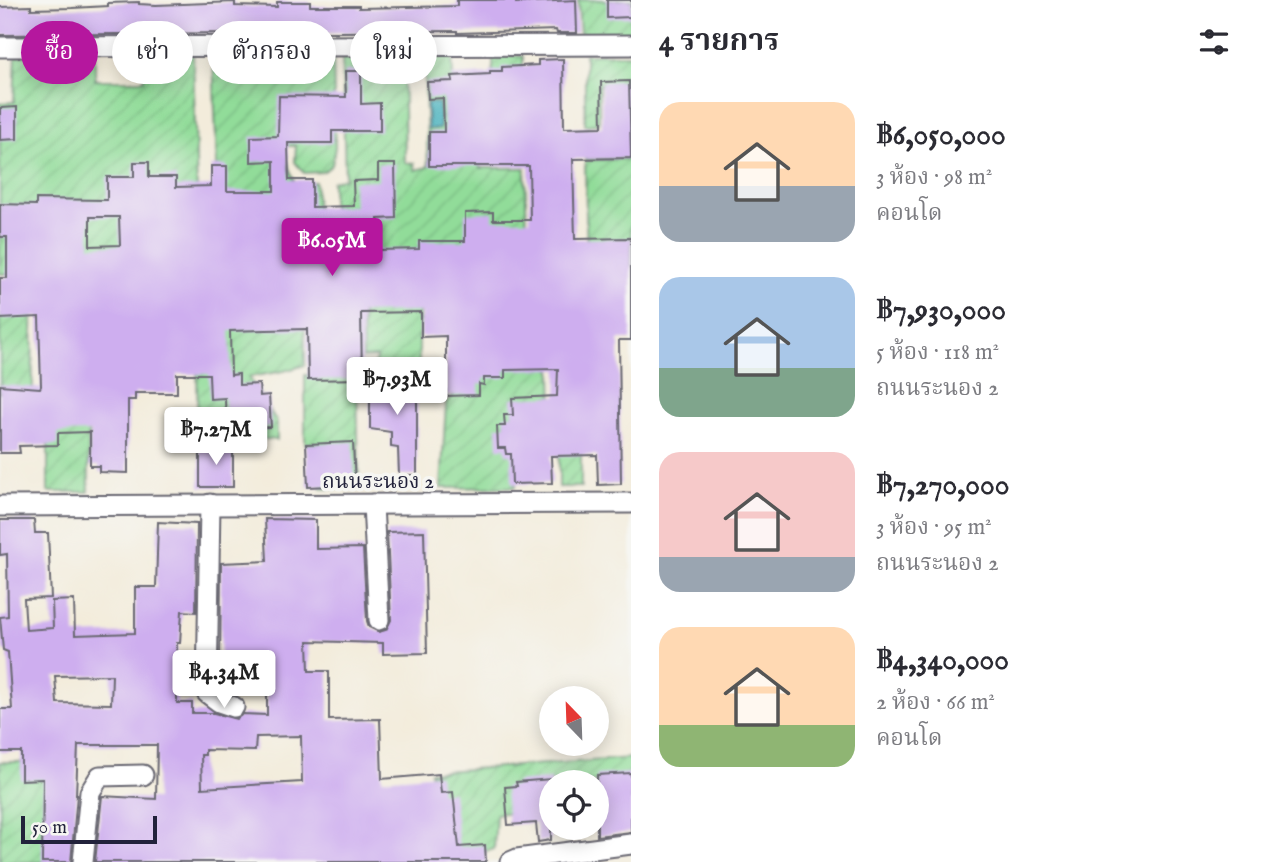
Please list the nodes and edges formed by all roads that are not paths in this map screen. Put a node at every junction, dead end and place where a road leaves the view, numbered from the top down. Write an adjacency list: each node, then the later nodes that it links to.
1 (631, 45): 2 (street)
2 (0, 47)
3 (631, 503): 5 (street, ถนนระนอง 2)
4 (210, 504): 5 (street, ถนนระนอง 2); 6 (street, ถนนระนอง 2); 8 (street)
5 (373, 504): 7 (street)
6 (0, 506)
7 (379, 620)
8 (234, 707)
9 (143, 775): 11 (street)
10 (631, 844): 12 (street)
11 (83, 862)
12 (510, 862)

